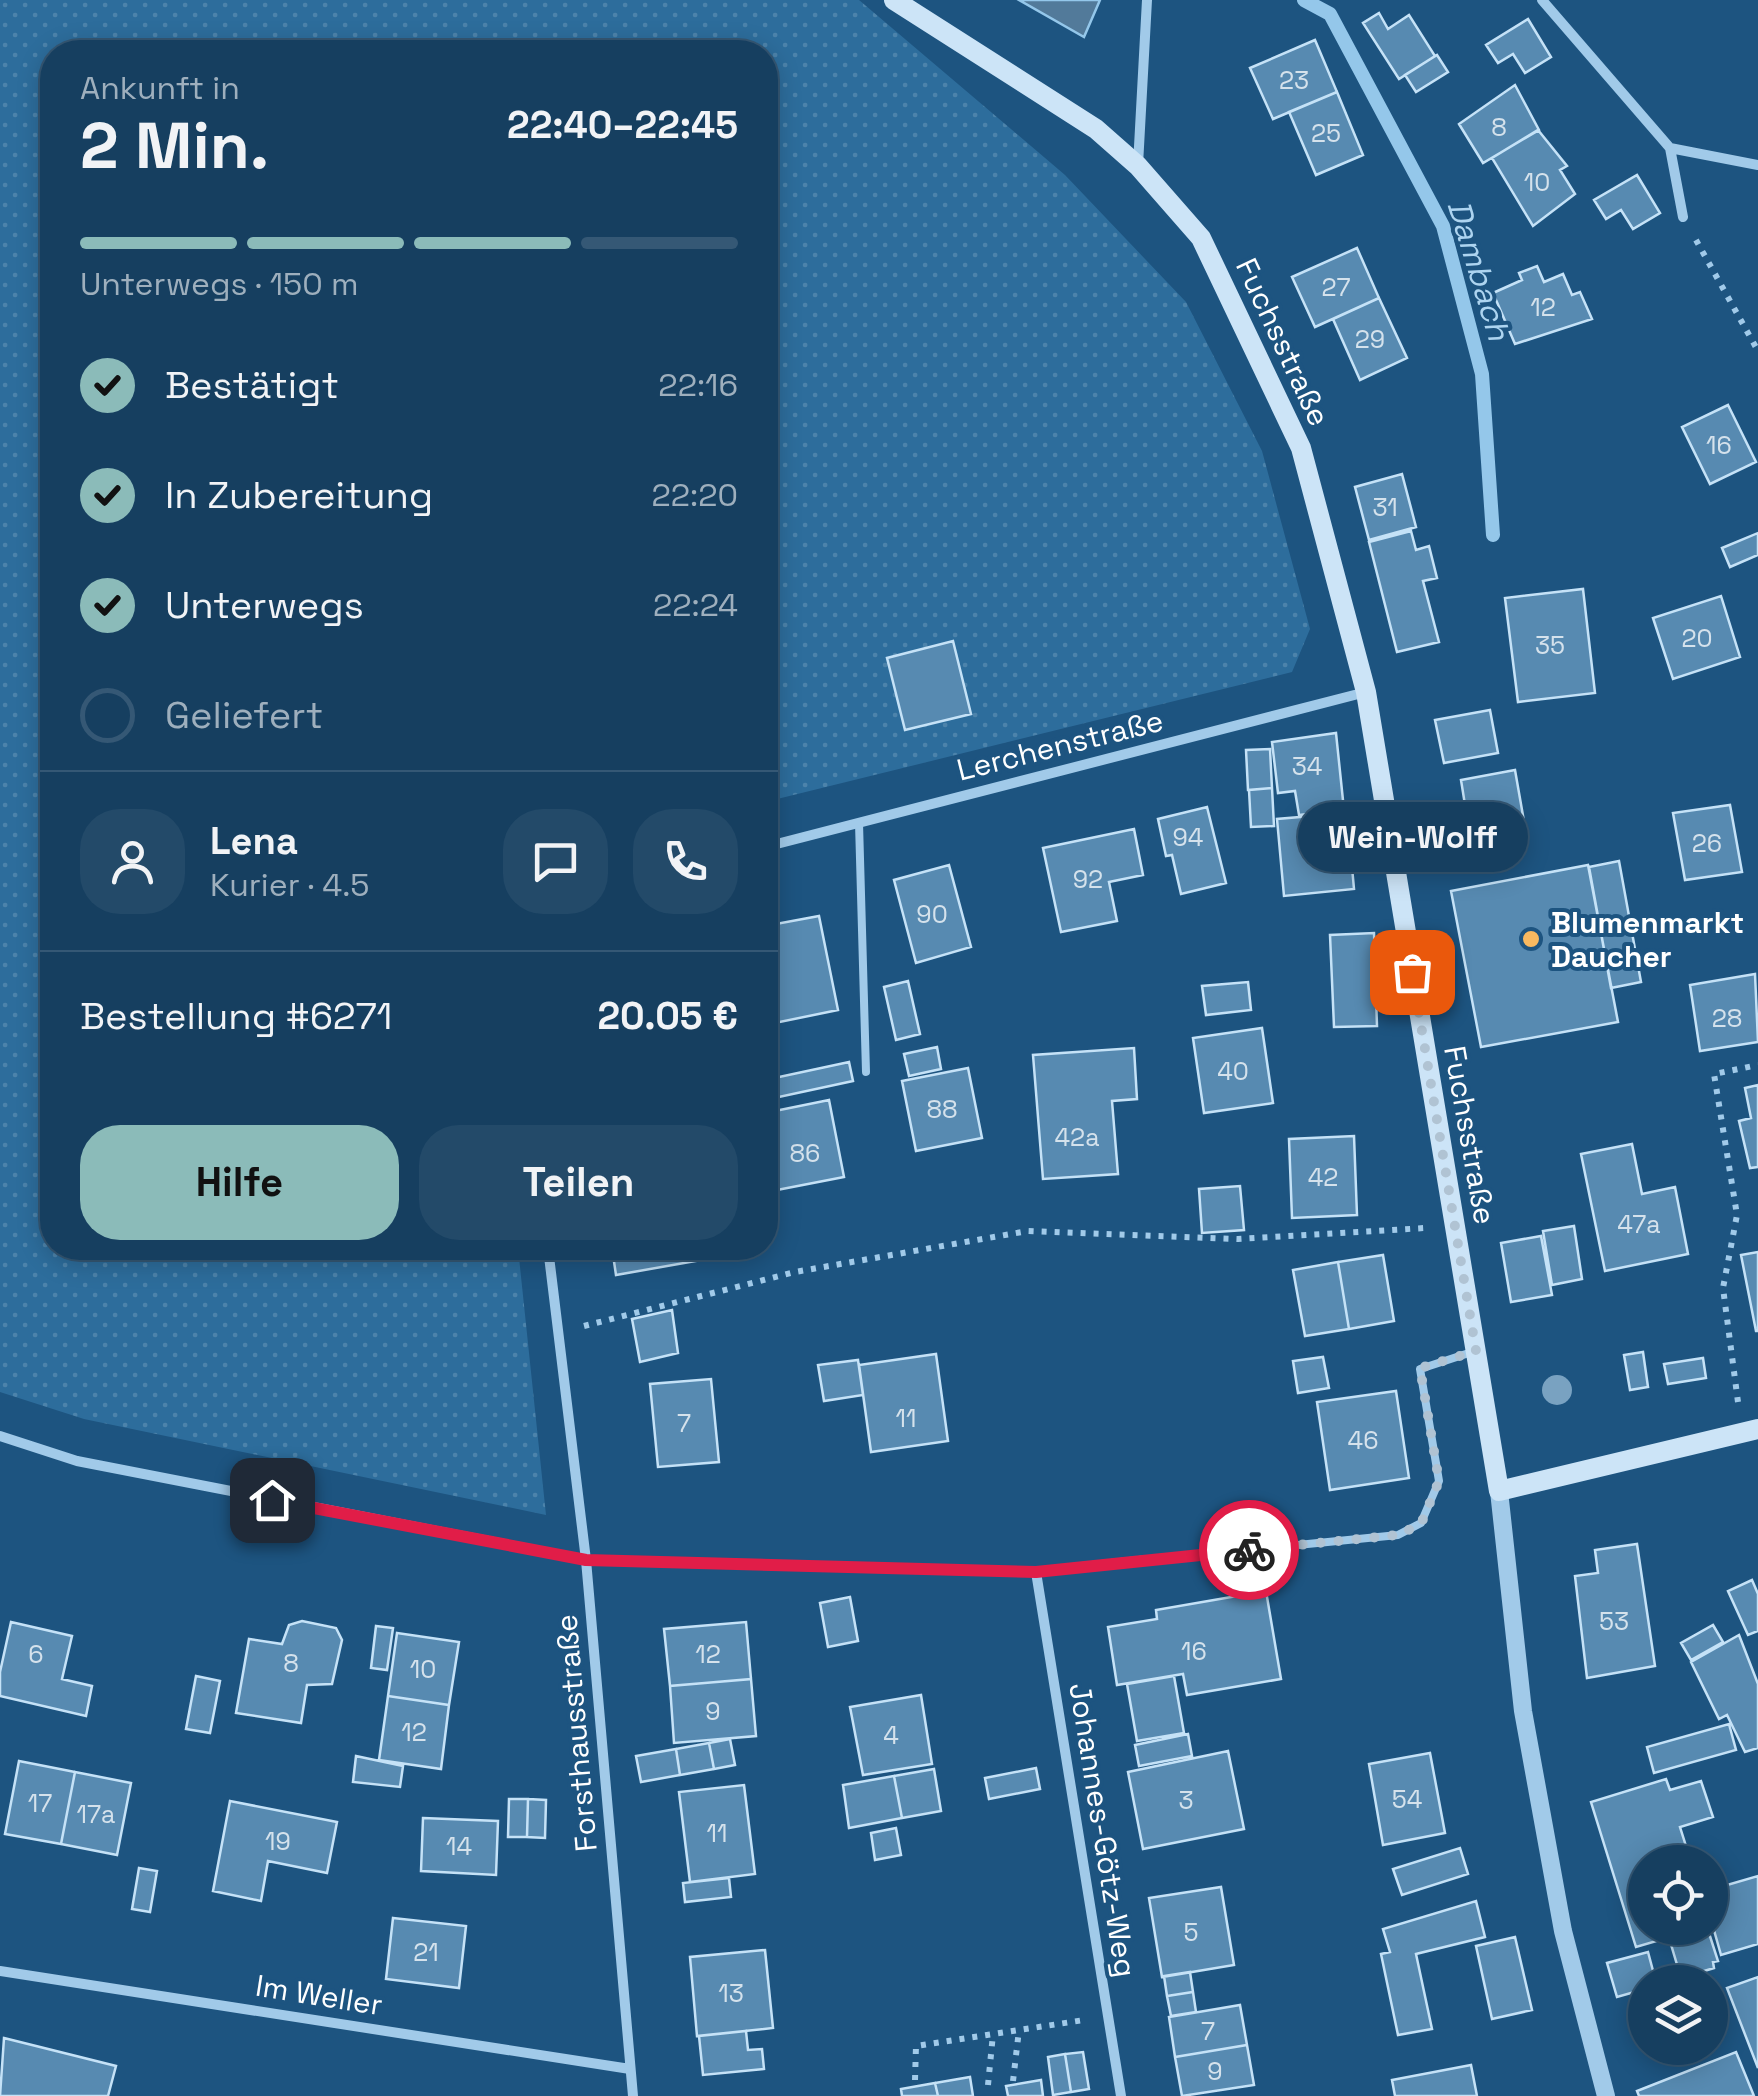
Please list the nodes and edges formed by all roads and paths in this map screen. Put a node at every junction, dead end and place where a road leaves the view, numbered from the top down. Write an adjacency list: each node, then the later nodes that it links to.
1 (894, 0): 6 (main road, Fuchsstraße)
2 (1148, 0): 6 (street)
3 (1542, 0): 4 (street)
4 (1670, 148): 5 (street); 7 (street)
5 (1758, 165)
6 (1138, 166): 9 (main road, Fuchsstraße)
7 (1683, 217): 8 (path)
8 (1758, 350)
9 (1366, 692): 10 (street, Lerchenstraße); 14 (main road, Fuchsstraße)
10 (859, 823): 11 (street, Lerchenstraße); 13 (lane)
11 (778, 844)
12 (1758, 1065): 18 (path)
13 (866, 1072)
14 (1455, 1225): 16 (path); 17 (main road, Fuchsstraße)
15 (549, 1260): 16 (street, Forsthausstraße)
16 (558, 1332): 21 (street, Forsthausstraße)
17 (1476, 1351): 20 (main road, Fuchsstraße); 22 (lane)
18 (1750, 1431): 20 (main road)
19 (0, 1436): 21 (street)
20 (1499, 1491): 34 (street, Fuchsstraße)
21 (586, 1560): 23 (street); 28 (street, Forsthausstraße)
22 (1148, 1560): 23 (street)
23 (1036, 1572): 25 (street, Johannes-Götz-Weg)
24 (0, 1970): 28 (street, Im Weller)
25 (1109, 2017): 26 (path); 33 (street, Johannes-Götz-Weg)
26 (1020, 2030): 27 (path); 30 (path)
27 (993, 2034): 29 (path); 31 (path)
28 (630, 2068): 32 (street, Forsthausstraße)
29 (915, 2080)
30 (1013, 2081)
31 (988, 2085)
32 (633, 2096)
33 (1121, 2096)
34 (1606, 2096)

